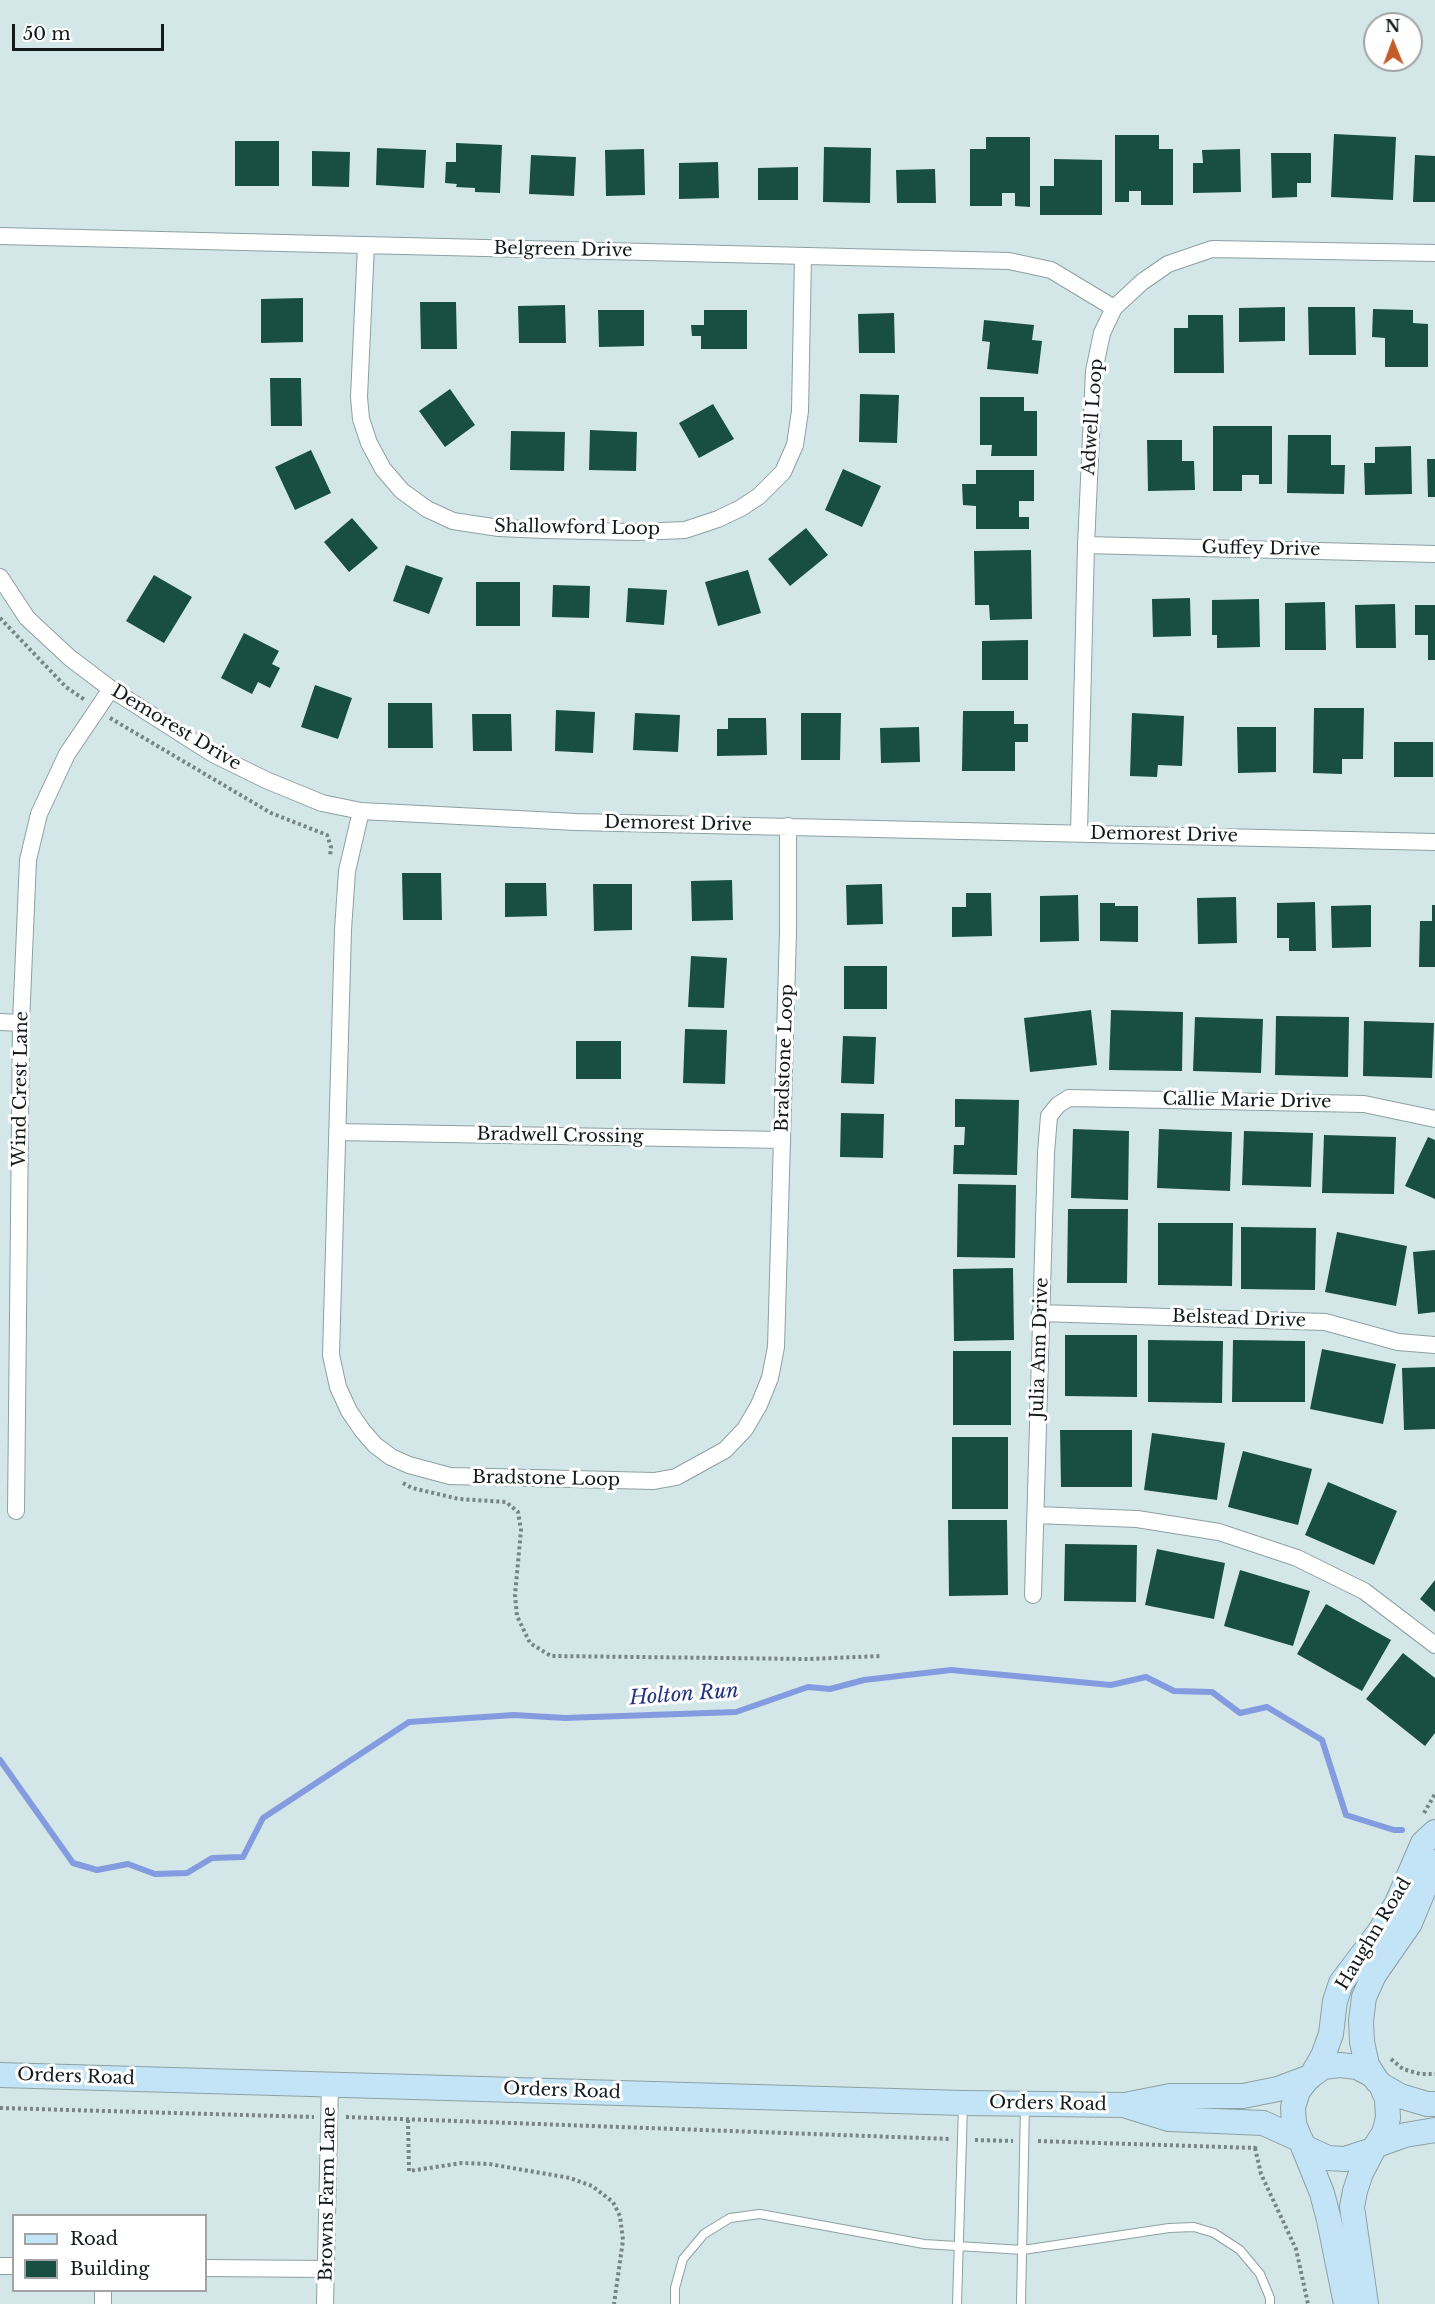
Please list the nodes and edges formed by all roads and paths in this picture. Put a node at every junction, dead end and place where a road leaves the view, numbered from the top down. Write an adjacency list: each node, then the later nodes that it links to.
1 (0, 236): 2 (street, Belgreen Drive)
2 (366, 245): 4 (street, Belgreen Drive); 4 (street, Shallowford Loop)
3 (1435, 253): 5 (street, Adwell Loop)
4 (803, 257): 5 (street, Belgreen Drive)
5 (1114, 308): 6 (street, Adwell Loop)
6 (1086, 545): 7 (street, Guffey Drive); 14 (street, Adwell Loop)
7 (1435, 554)
8 (0, 577): 10 (street, Demorest Drive)
9 (0, 618): 11 (path)
10 (111, 689): 11 (street, Wind Crest Lane); 12 (street, Demorest Drive)
11 (97, 708): 16 (path); 18 (street, Wind Crest Lane)
12 (361, 811): 13 (street, Demorest Drive); 21 (street, Bradstone Loop)
13 (788, 826): 14 (street, Demorest Drive); 22 (street, Bradstone Loop)
14 (1079, 833): 15 (street, Demorest Drive)
15 (1435, 842)
16 (330, 858)
17 (0, 1022): 18 (street)
18 (21, 1023): 26 (street, Wind Crest Lane)
19 (1058, 1105): 20 (street, Callie Marie Drive); 23 (street, Julia Ann Drive)
20 (1435, 1119)
21 (337, 1132): 22 (street, Bradwell Crossing); 22 (street, Bradstone Loop)
22 (782, 1140)
23 (1040, 1313): 24 (street, Belstead Drive); 27 (street, Julia Ann Drive)
24 (1435, 1345)
25 (395, 1478): 30 (path)
26 (16, 1511)
27 (1036, 1515): 28 (street, Julia Ann Drive); 29 (street)
28 (1033, 1595)
29 (1435, 1645)
30 (881, 1656)
31 (1435, 1832): 34 (street, Haughn Road)
32 (1435, 1862): 35 (street, Haughn Road)
33 (0, 2075): 36 (street, Orders Road)
34 (1311, 2076): 35 (street); 40 (street, Orders Road); 43 (street)
35 (1379, 2083): 39 (street); 44 (street)
36 (330, 2084): 37 (street, Orders Road); 49 (street, Browns Farm Lane)
37 (963, 2103): 38 (street, Orders Road); 46 (lane)
38 (1025, 2104): 40 (street, Orders Road); 47 (lane)
39 (1435, 2104)
40 (1125, 2105): 43 (street, Orders Road)
41 (408, 2120): 51 (path)
42 (1435, 2130): 44 (street)
43 (1302, 2143): 44 (street); 57 (street)
44 (1375, 2147): 58 (street)
45 (1255, 2148): 56 (path)
46 (959, 2248): 47 (lane); 52 (lane); 53 (lane)
47 (1023, 2250): 54 (lane); 55 (lane)
48 (207, 2268): 49 (street)
49 (326, 2269): 50 (street, Browns Farm Lane)
50 (326, 2304)
51 (614, 2304)
52 (675, 2304)
53 (957, 2304)
54 (1021, 2304)
55 (1270, 2304)
56 (1308, 2304)
57 (1346, 2304)
58 (1366, 2304)

